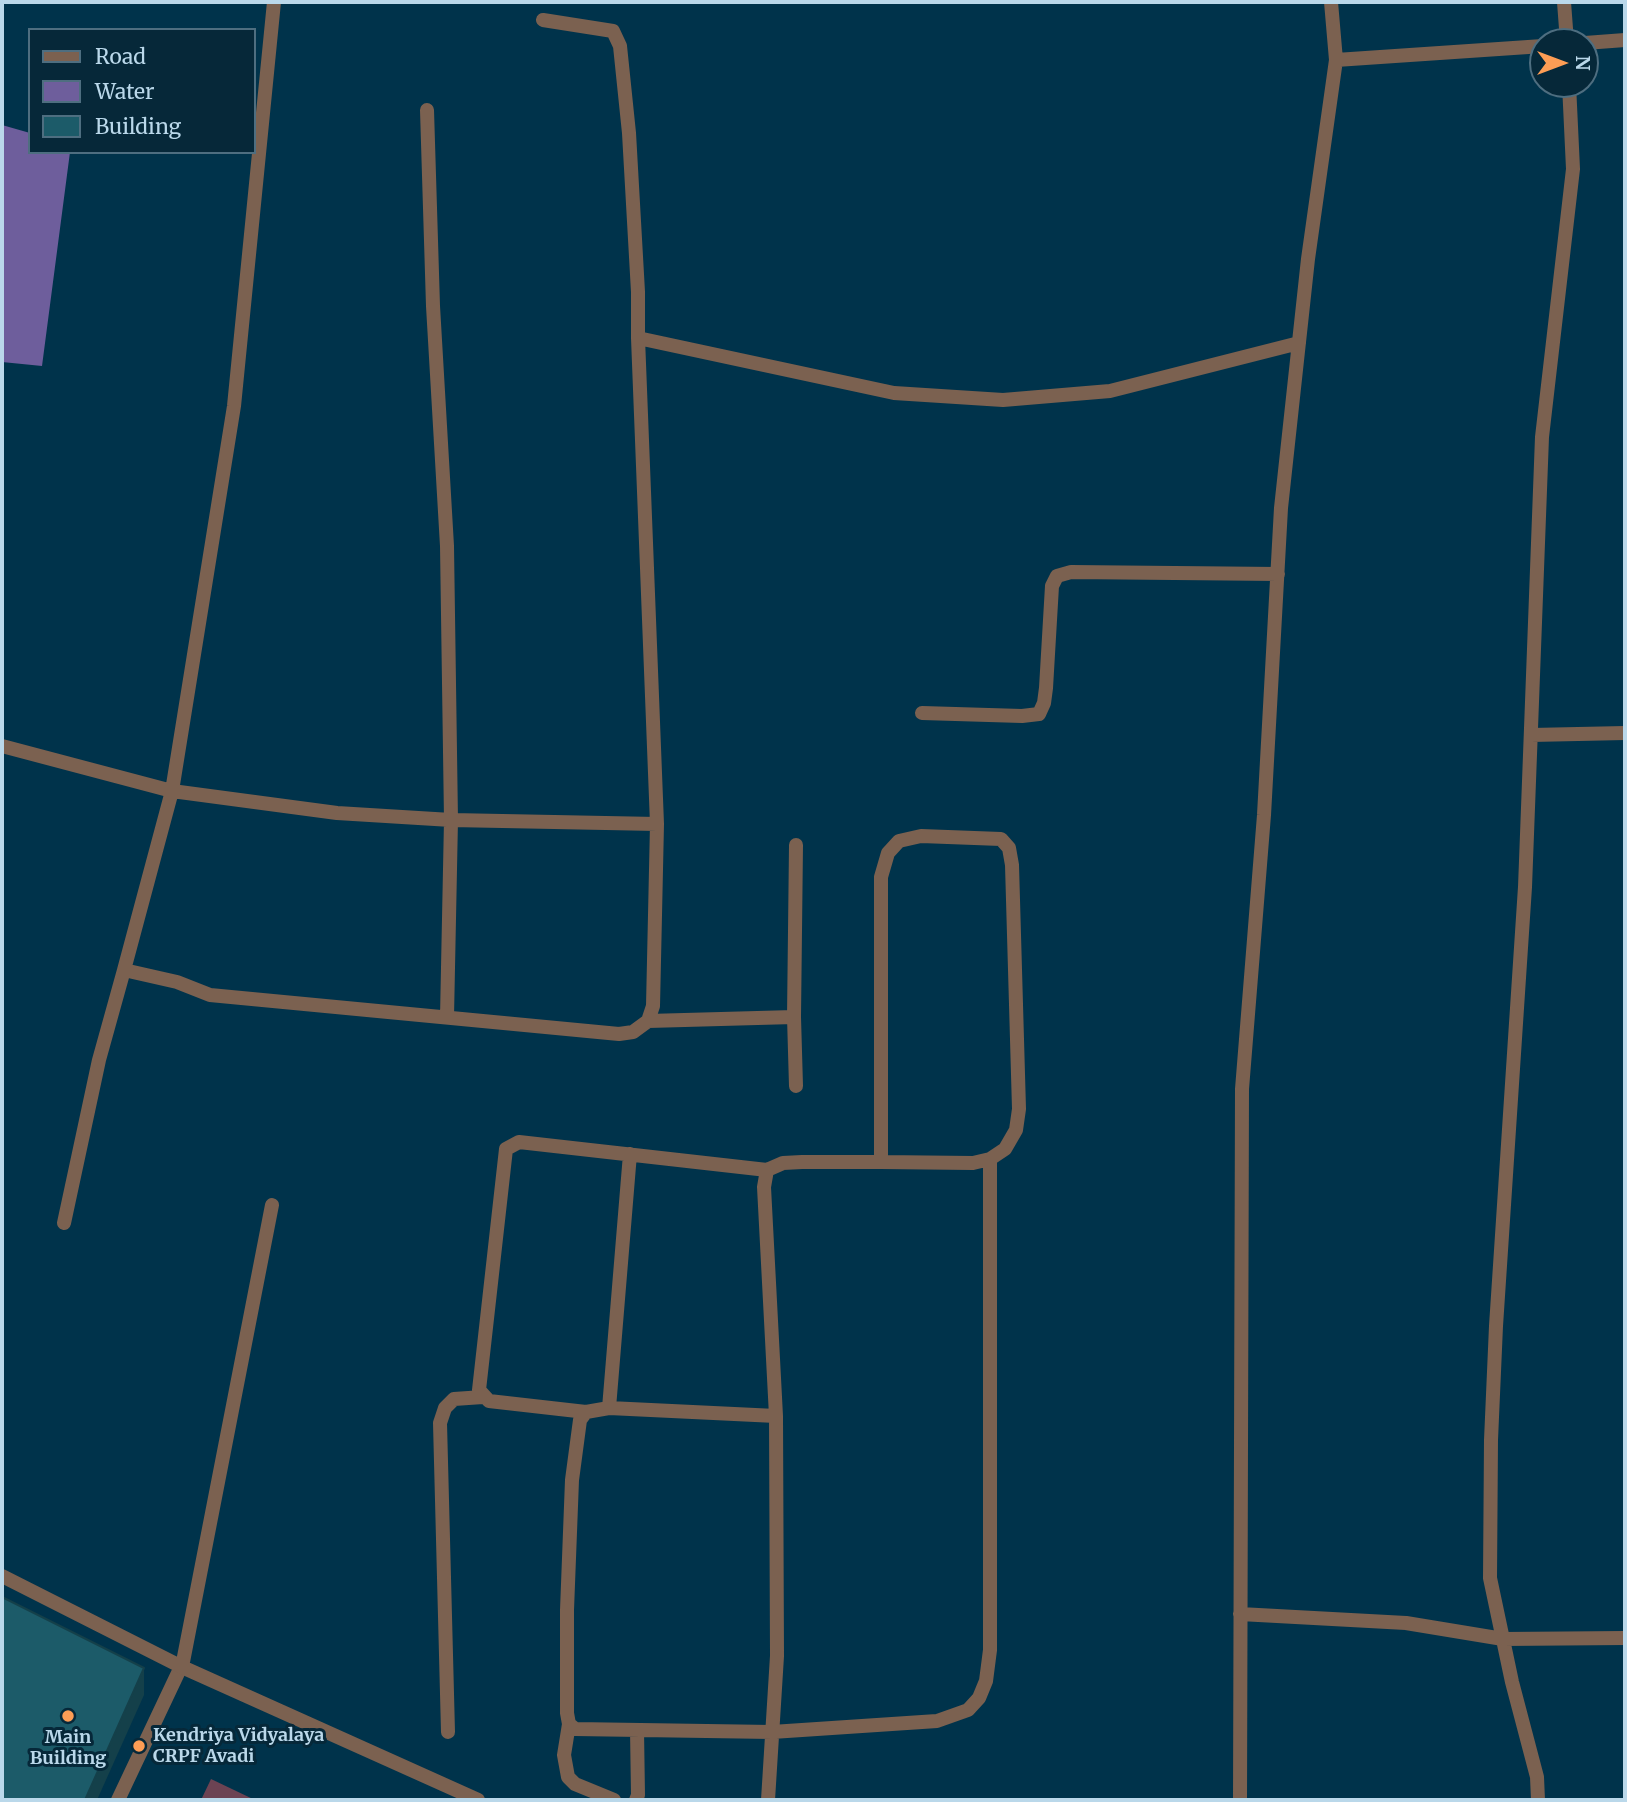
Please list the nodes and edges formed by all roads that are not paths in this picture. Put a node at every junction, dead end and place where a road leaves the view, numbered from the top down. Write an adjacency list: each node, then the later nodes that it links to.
1 (275, 2): 19 (street)
2 (1331, 2): 9 (street)
3 (1564, 2): 5 (street)
4 (543, 20): 12 (street)
5 (1566, 28)
6 (1625, 40): 7 (street)
7 (1599, 42)
8 (1529, 47): 9 (street)
9 (1336, 60): 13 (street)
10 (1570, 98): 17 (street)
11 (427, 110): 20 (street)
12 (638, 338): 13 (street); 21 (street)
13 (1299, 344): 14 (street)
14 (1278, 575): 15 (street); 39 (street)
15 (922, 713)
16 (1625, 733): 17 (street)
17 (1531, 735): 41 (street)
18 (2, 746): 19 (street)
19 (172, 791): 20 (street); 23 (street)
20 (451, 820): 21 (street); 24 (street)
21 (657, 824): 26 (street)
22 (796, 845): 25 (street)
23 (124, 970): 24 (street); 33 (street)
24 (447, 1017): 26 (street)
25 (794, 1017): 26 (street); 27 (street)
26 (648, 1021)
27 (796, 1086)
28 (630, 1154): 31 (street); 34 (street); 35 (street)
29 (990, 1159): 30 (street); 30 (street); 45 (street)
30 (881, 1162): 31 (street)
31 (767, 1170): 37 (street)
32 (272, 1205): 42 (street)
33 (64, 1223)
34 (483, 1397): 36 (street); 46 (street)
35 (609, 1408): 36 (street); 37 (street)
36 (586, 1412): 43 (street)
37 (776, 1416): 45 (street)
38 (2, 1576): 42 (street)
39 (1240, 1614): 41 (street); 52 (street)
40 (1625, 1637): 41 (street)
41 (1503, 1639): 53 (street)
42 (180, 1670): 47 (street); 48 (street)
43 (569, 1724): 44 (street); 49 (street)
44 (637, 1730): 45 (street); 50 (street)
45 (772, 1731): 51 (street)
46 (448, 1732)
47 (118, 1800)
48 (478, 1800)
49 (614, 1800)
50 (636, 1800)
51 (768, 1800)
52 (1240, 1800)
53 (1538, 1800)

